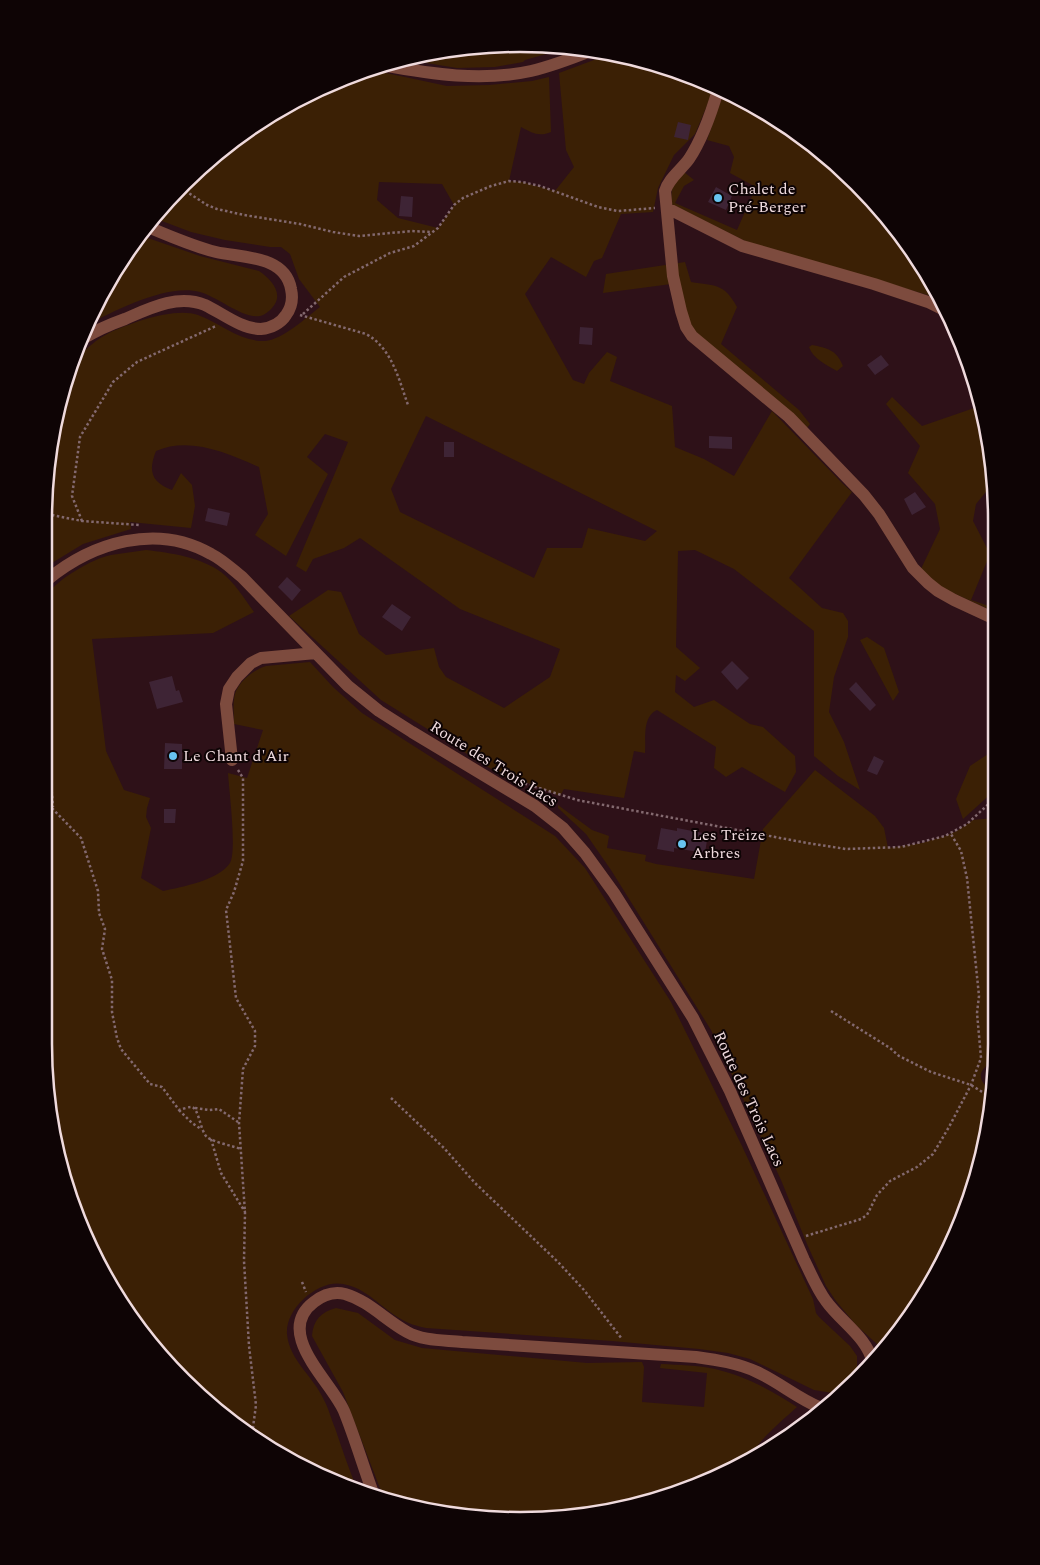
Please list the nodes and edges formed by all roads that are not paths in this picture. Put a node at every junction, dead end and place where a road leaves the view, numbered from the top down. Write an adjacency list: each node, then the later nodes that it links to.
1 (578, 56): 2 (street)
2 (399, 68)
3 (716, 96): 4 (street)
4 (667, 208): 6 (street); 9 (street)
5 (154, 229): 7 (street)
6 (935, 306)
7 (91, 334)
8 (52, 576): 10 (street, Route des Trois Lacs)
9 (988, 616)
10 (316, 653): 11 (street); 12 (street, Route des Trois Lacs)
11 (232, 760)
12 (870, 1354)
13 (816, 1406): 14 (street)
14 (371, 1488)

